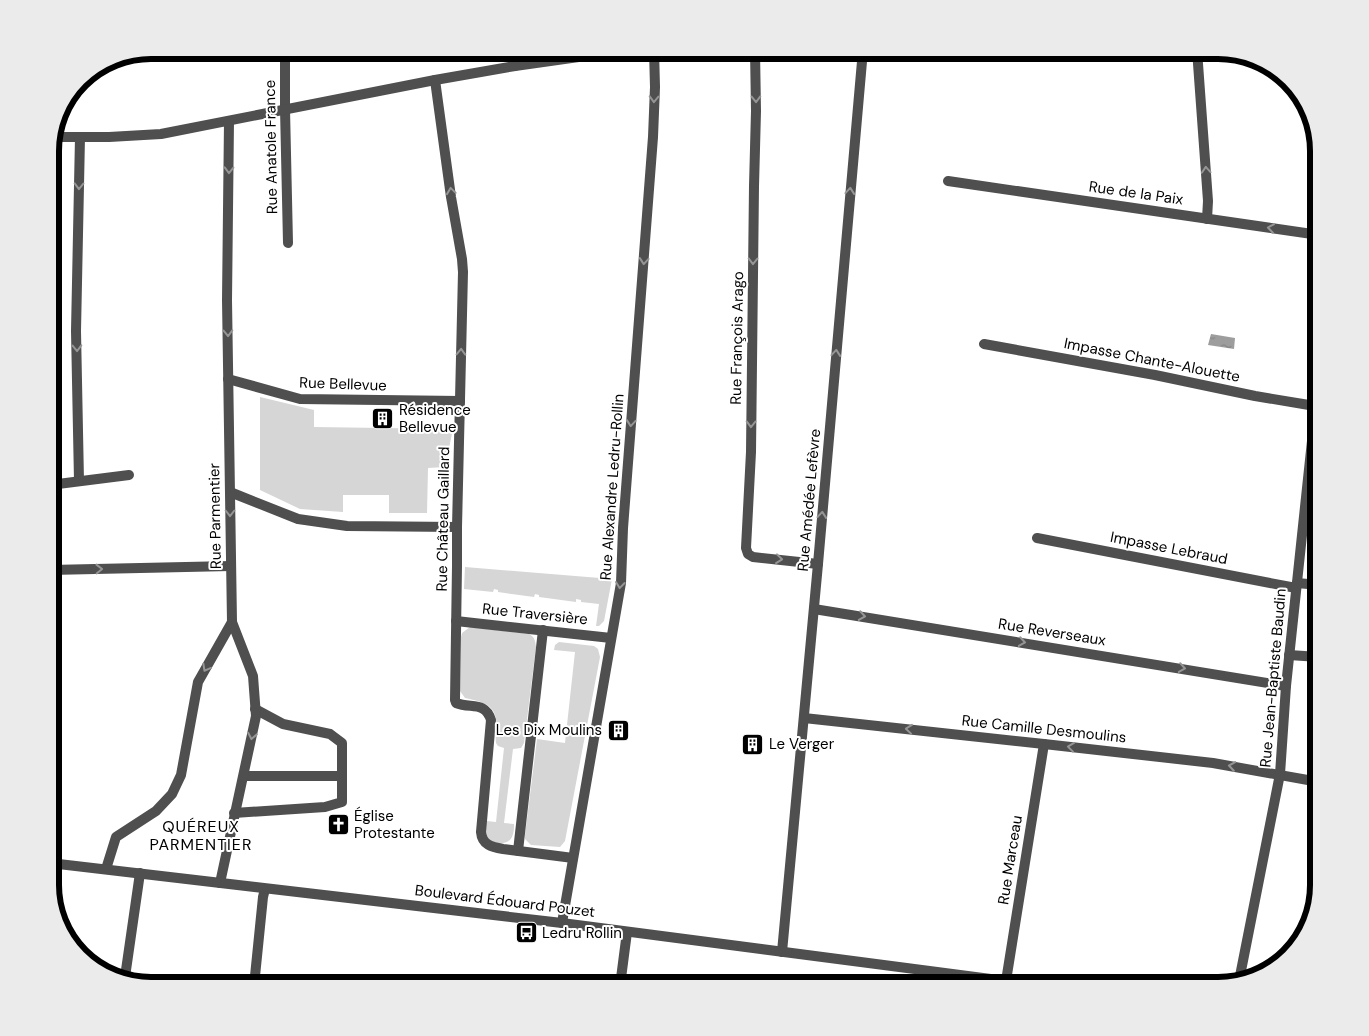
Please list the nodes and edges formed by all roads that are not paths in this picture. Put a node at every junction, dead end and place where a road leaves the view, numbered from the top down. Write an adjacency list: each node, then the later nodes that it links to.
1 (285, 59): 10 (street, Rue Anatole France)
2 (515, 59): 8 (street)
3 (564, 59): 8 (street)
4 (654, 59): 40 (street, Rue Alexandre Ledru-Rollin, one-way to 40)
5 (755, 59): 31 (street, Rue François Arago, one-way to 31)
6 (862, 59): 31 (street, Rue Amédée Lefèvre, one-way to 6)
7 (1198, 59): 15 (street, one-way to 7)
8 (515, 66): 9 (street)
9 (435, 80): 10 (street); 20 (street, Rue Château Gaillard, one-way to 9)
10 (285, 109): 11 (street); 17 (street, Rue Anatole France)
11 (229, 122): 13 (street); 19 (street, Rue Parmentier, one-way to 19)
12 (60, 137): 13 (street)
13 (80, 137): 26 (street, one-way to 26)
14 (948, 181): 15 (street, Rue de la Paix)
15 (1206, 219): 16 (street, Rue de la Paix, one-way to 15)
16 (1310, 234)
17 (288, 243)
18 (984, 344): 21 (street, Impasse Chante-Alouette)
19 (228, 379): 20 (street, Rue Bellevue); 28 (street, Rue Parmentier)
20 (460, 401): 29 (street, Rue Château Gaillard)
21 (1310, 405)
22 (1310, 452): 24 (street, Rue Jean-Baptiste Baudin)
23 (129, 475): 26 (street)
24 (1307, 480): 25 (street); 34 (street, Rue Jean-Baptiste Baudin)
25 (1310, 480)
26 (79, 481): 27 (street)
27 (59, 484)
28 (230, 492): 29 (street); 32 (street, Rue Parmentier, one-way to 32)
29 (457, 527): 37 (street, Rue Château Gaillard)
30 (1037, 538): 34 (street, Impasse Lebraud)
31 (818, 564): 36 (street, Rue Amédée Lefèvre)
32 (230, 566): 33 (street, one-way to 32); 38 (street, Rue Parmentier)
33 (59, 570)
34 (1297, 585): 35 (street, Impasse Lebraud); 41 (street, Rue Jean-Baptiste Baudin)
35 (1310, 585)
36 (814, 609): 43 (street, Rue Reverseaux, one-way to 43); 45 (street, Rue Amédée Lefèvre)
37 (456, 620): 39 (street, Rue Traversière); 52 (street, Rue Château Gaillard)
38 (232, 622): 44 (street); 55 (street, one-way to 55)
39 (543, 630): 40 (street, Rue Traversière); 52 (street)
40 (611, 638): 53 (street, Rue Alexandre Ledru-Rollin)
41 (1289, 655): 42 (street); 43 (street, Rue Jean-Baptiste Baudin)
42 (1310, 656)
43 (1286, 686): 47 (street, Rue Jean-Baptiste Baudin)
44 (255, 709): 48 (street, one-way to 48); 49 (street)
45 (804, 718): 46 (street, Rue Camille Desmoulins, one-way to 45); 61 (street, Rue Amédée Lefèvre)
46 (1044, 744): 47 (street, Rue Camille Desmoulins, one-way to 46); 67 (street, Rue Marceau)
47 (1280, 774): 50 (street, Rue Camille Desmoulins); 63 (street, Rue Jean-Baptiste Baudin)
48 (244, 776): 49 (street); 51 (street)
49 (342, 776): 51 (street)
50 (1310, 780)
51 (234, 813): 57 (street)
52 (518, 851): 53 (street, Rue Château Gaillard)
53 (573, 858): 59 (street, Rue Alexandre Ledru-Rollin)
54 (59, 864): 55 (street, Boulevard Édouard Pouzet)
55 (106, 869): 56 (street, Boulevard Édouard Pouzet)
56 (140, 873): 57 (street, Boulevard Édouard Pouzet); 62 (street)
57 (220, 883): 58 (street, Boulevard Édouard Pouzet)
58 (265, 889): 59 (street, Boulevard Édouard Pouzet); 64 (street)
59 (562, 922): 60 (street, Boulevard Édouard Pouzet)
60 (627, 932): 61 (street, Boulevard Édouard Pouzet); 65 (street)
61 (782, 952): 66 (street, Boulevard Édouard Pouzet)
62 (126, 974)
63 (1240, 974)
64 (255, 977)
65 (621, 977)
66 (982, 977)
67 (1006, 977)

